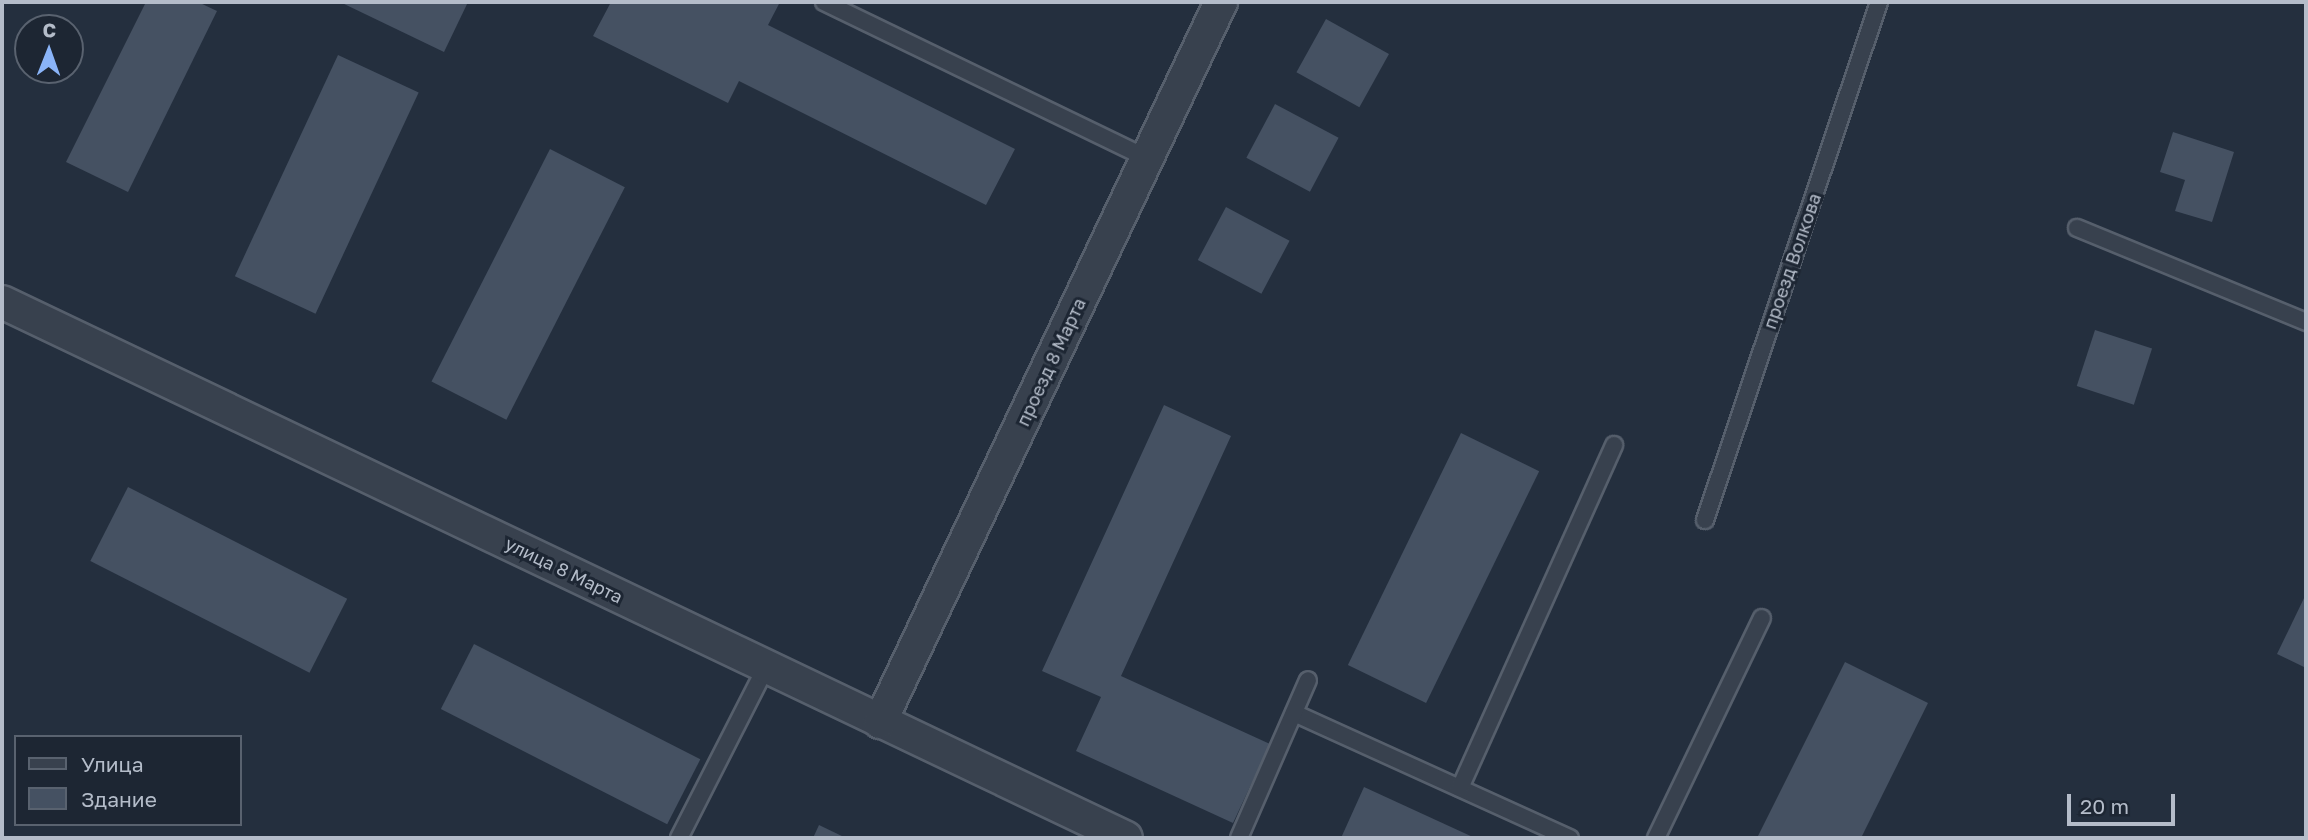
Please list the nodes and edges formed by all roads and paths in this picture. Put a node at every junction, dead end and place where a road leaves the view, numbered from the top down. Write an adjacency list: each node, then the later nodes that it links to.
1 (824, 2): 4 (lane)
2 (1221, 2): 4 (street, проезд 8 Марта)
3 (1879, 2): 9 (lane, проезд Волкова)
4 (1147, 158): 14 (street, проезд 8 Марта)
5 (2077, 228): 7 (lane)
6 (2, 302): 11 (street, улица 8 Марта)
7 (2306, 322)
8 (1614, 445): 15 (lane)
9 (1705, 520)
10 (1762, 618): 20 (lane)
11 (766, 667): 14 (street, улица 8 Марта); 16 (lane)
12 (1308, 680): 13 (lane)
13 (1294, 713): 15 (lane); 18 (lane)
14 (880, 722): 17 (street, улица 8 Марта)
15 (1460, 788): 19 (lane)
16 (679, 838)
17 (1126, 838)
18 (1239, 838)
19 (1570, 838)
20 (1656, 838)

